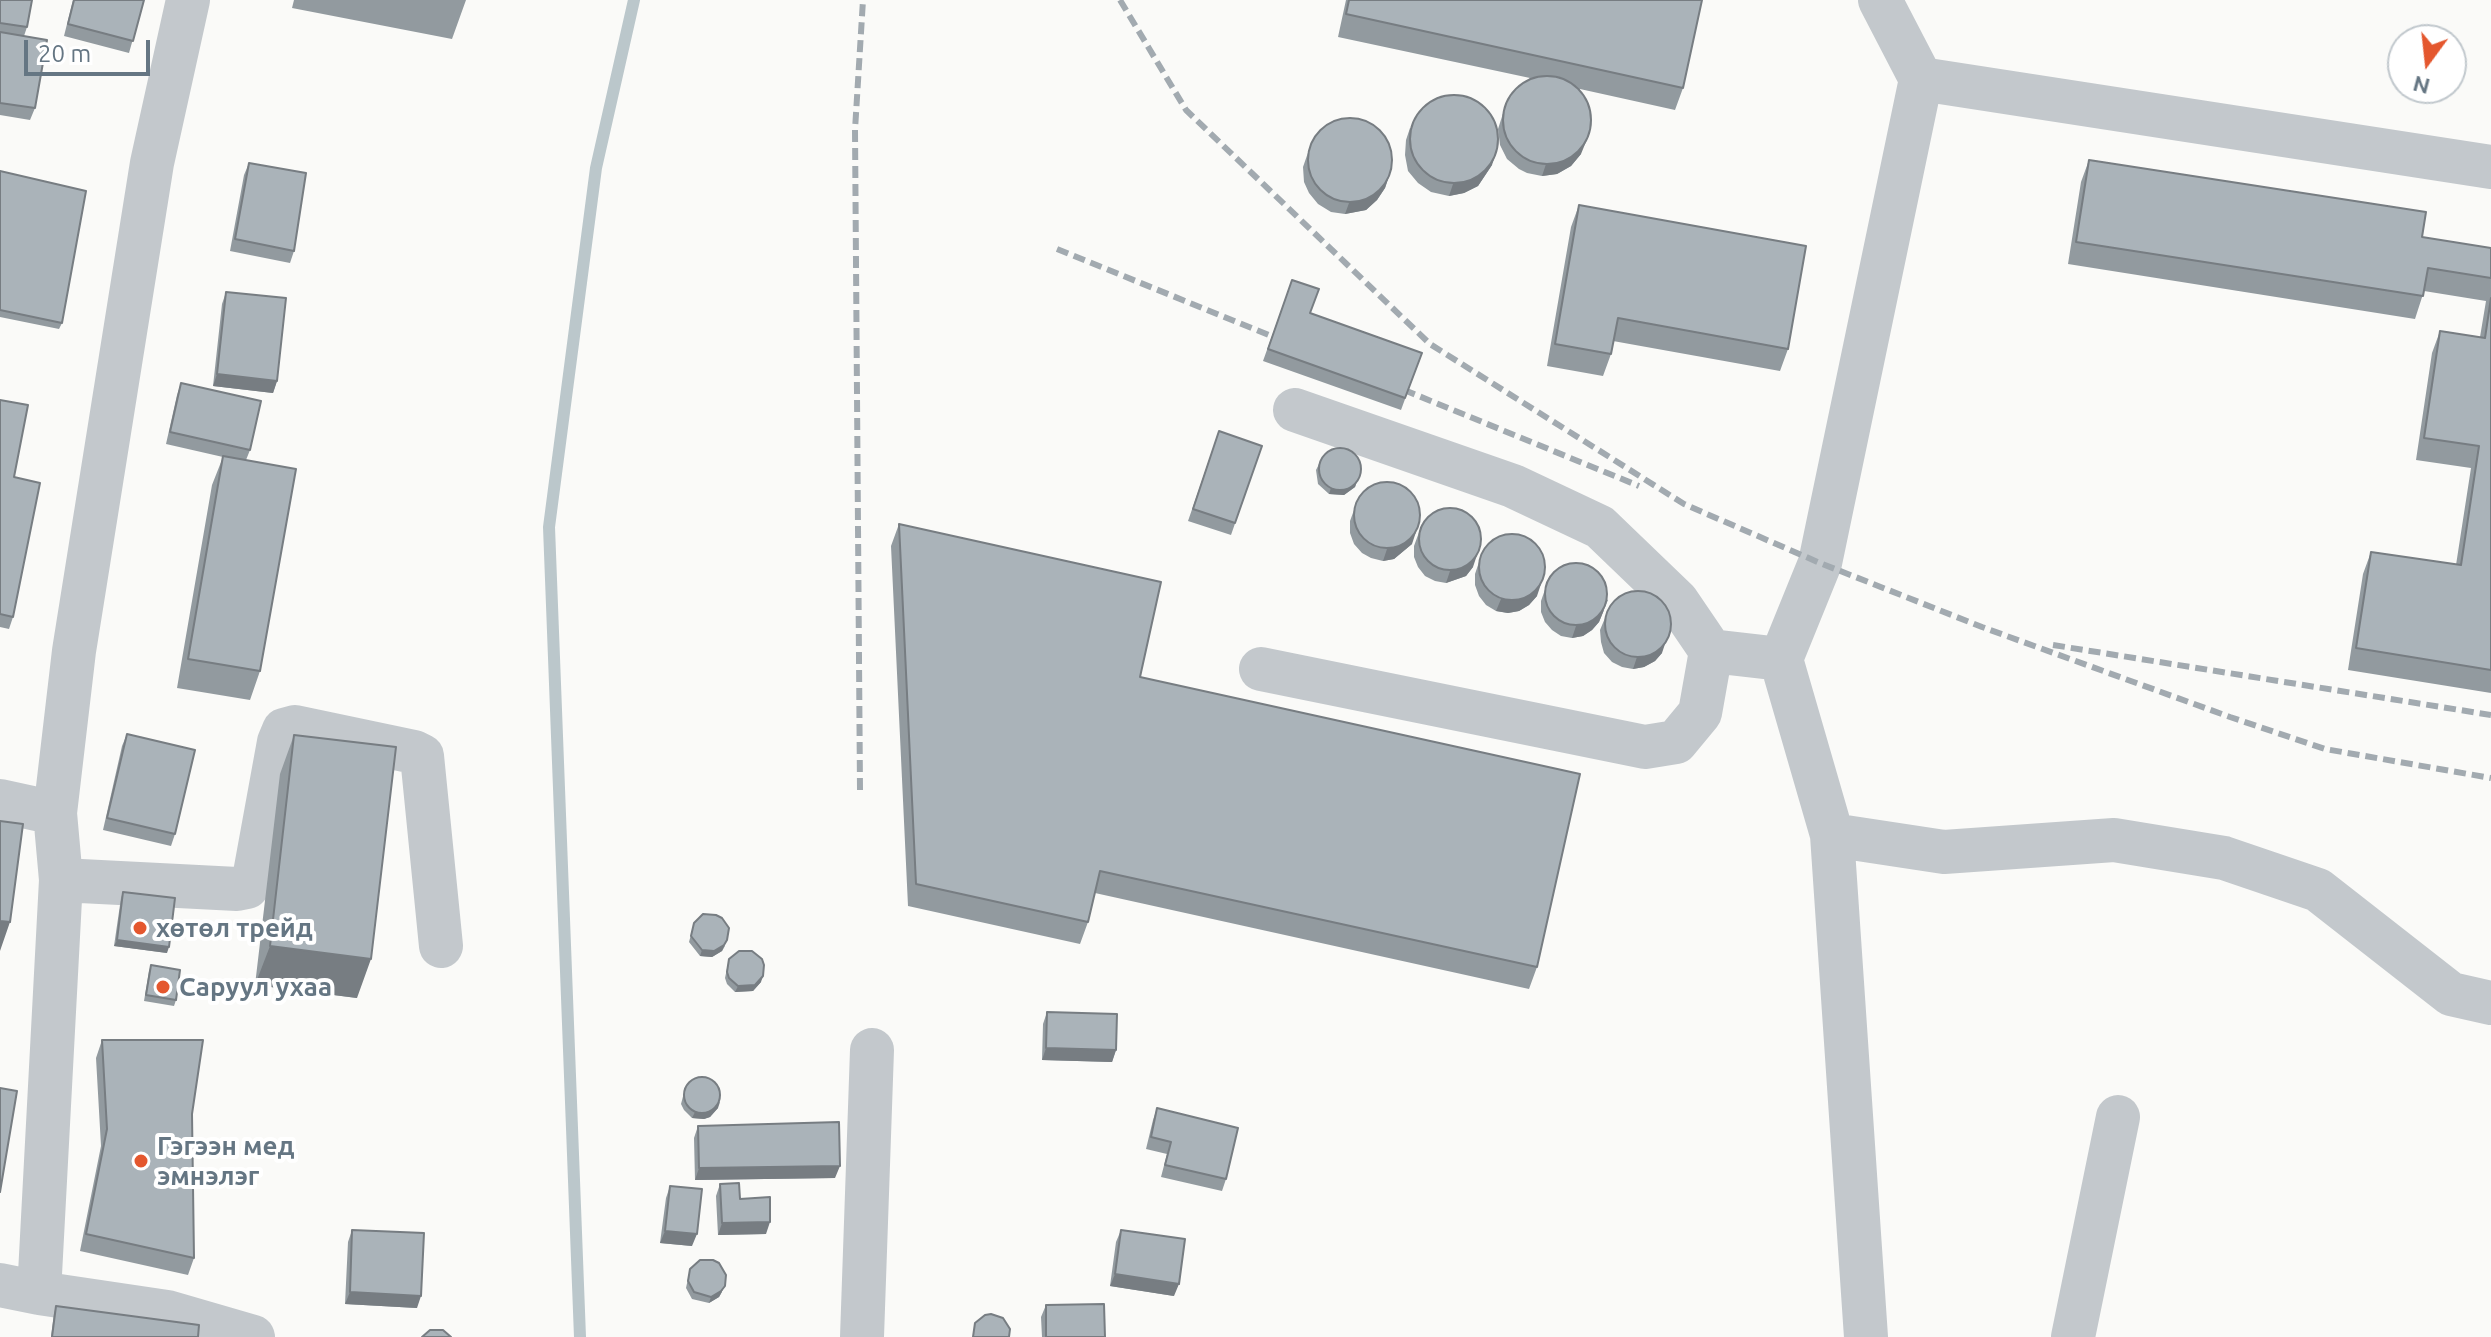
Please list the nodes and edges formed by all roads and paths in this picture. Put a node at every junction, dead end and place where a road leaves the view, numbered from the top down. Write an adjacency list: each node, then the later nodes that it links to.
1 (188, 0): 10 (street)
2 (1880, 0): 3 (street)
3 (1921, 79): 4 (street); 7 (street)
4 (2491, 167)
5 (1295, 410): 6 (street)
6 (1711, 651): 7 (street); 8 (street)
7 (1781, 659): 11 (street)
8 (1261, 669)
9 (0, 801): 10 (street)
10 (55, 813): 12 (street)
11 (1832, 835): 14 (street); 20 (street)
12 (61, 880): 13 (street); 17 (street)
13 (441, 946)
14 (2491, 1003)
15 (872, 1050): 19 (street)
16 (2118, 1117): 21 (street)
17 (20, 1289): 18 (street)
18 (253, 1337)
19 (862, 1337)
20 (1866, 1337)
21 (2073, 1337)

